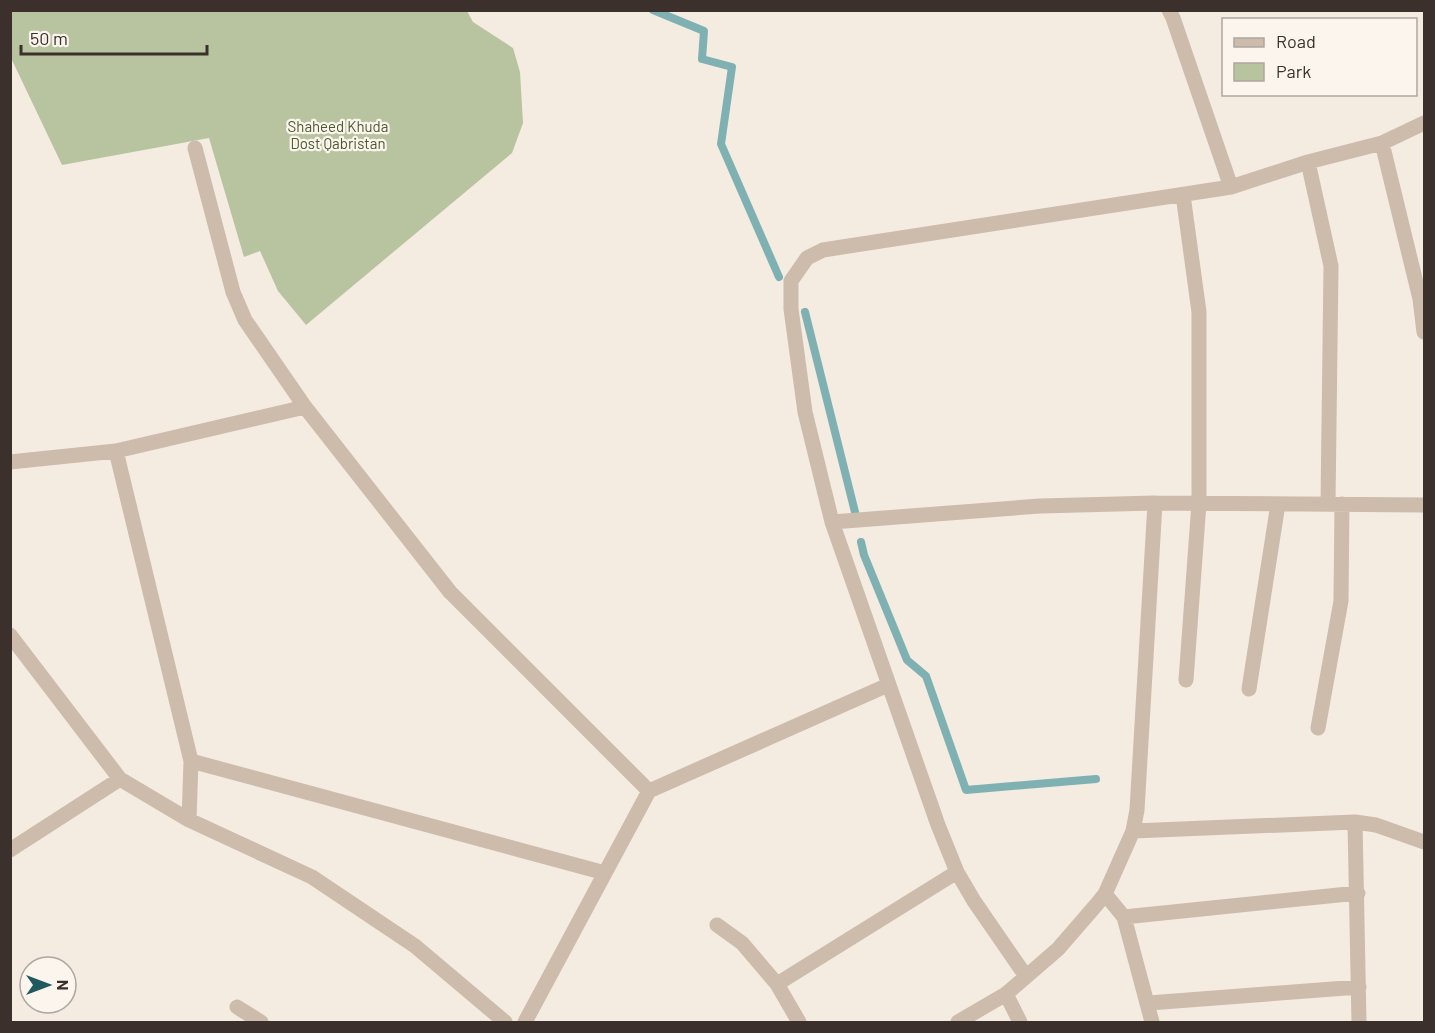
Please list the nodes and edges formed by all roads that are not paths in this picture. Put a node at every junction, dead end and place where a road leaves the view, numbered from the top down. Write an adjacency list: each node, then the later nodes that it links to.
1 (1169, 10): 6 (street)
2 (1425, 123): 3 (street)
3 (1382, 143): 5 (street); 8 (street)
4 (195, 148): 10 (street)
5 (1308, 162): 6 (street); 16 (street)
6 (1231, 187): 7 (street)
7 (1183, 195): 14 (street); 18 (street)
8 (1422, 299): 9 (street)
9 (1425, 332)
10 (305, 407): 11 (street); 26 (street)
11 (116, 451): 12 (street); 24 (street)
12 (10, 462)
13 (1155, 503): 14 (street); 18 (street); 29 (street)
14 (1199, 503): 15 (street); 20 (street)
15 (1278, 504): 16 (street); 22 (street)
16 (1335, 504): 17 (street); 23 (street)
17 (1425, 505)
18 (832, 522): 21 (street)
19 (10, 635): 25 (street)
20 (1186, 680)
21 (888, 685): 26 (street); 32 (street)
22 (1249, 689)
23 (1318, 728)
24 (191, 761): 27 (street); 33 (street)
25 (120, 779): 27 (street); 31 (street)
26 (649, 790): 33 (street)
27 (189, 820): 45 (street)
28 (1355, 822): 29 (street); 30 (street); 34 (street)
29 (1133, 831): 35 (street)
30 (1425, 842)
31 (10, 850)
32 (957, 872): 38 (street); 39 (street)
33 (605, 873): 46 (street)
34 (1358, 893): 36 (street); 40 (street)
35 (1105, 894): 36 (street); 38 (street)
36 (1124, 917): 42 (street)
37 (717, 925): 39 (street)
38 (1025, 975): 41 (street)
39 (777, 984): 47 (street)
40 (1359, 987): 42 (street); 51 (street)
41 (1006, 994): 48 (street); 49 (street)
42 (1149, 1003): 50 (street)
43 (237, 1007): 44 (street)
44 (261, 1023)
45 (505, 1023)
46 (525, 1023)
47 (799, 1023)
48 (958, 1023)
49 (1020, 1023)
50 (1152, 1023)
51 (1359, 1023)

